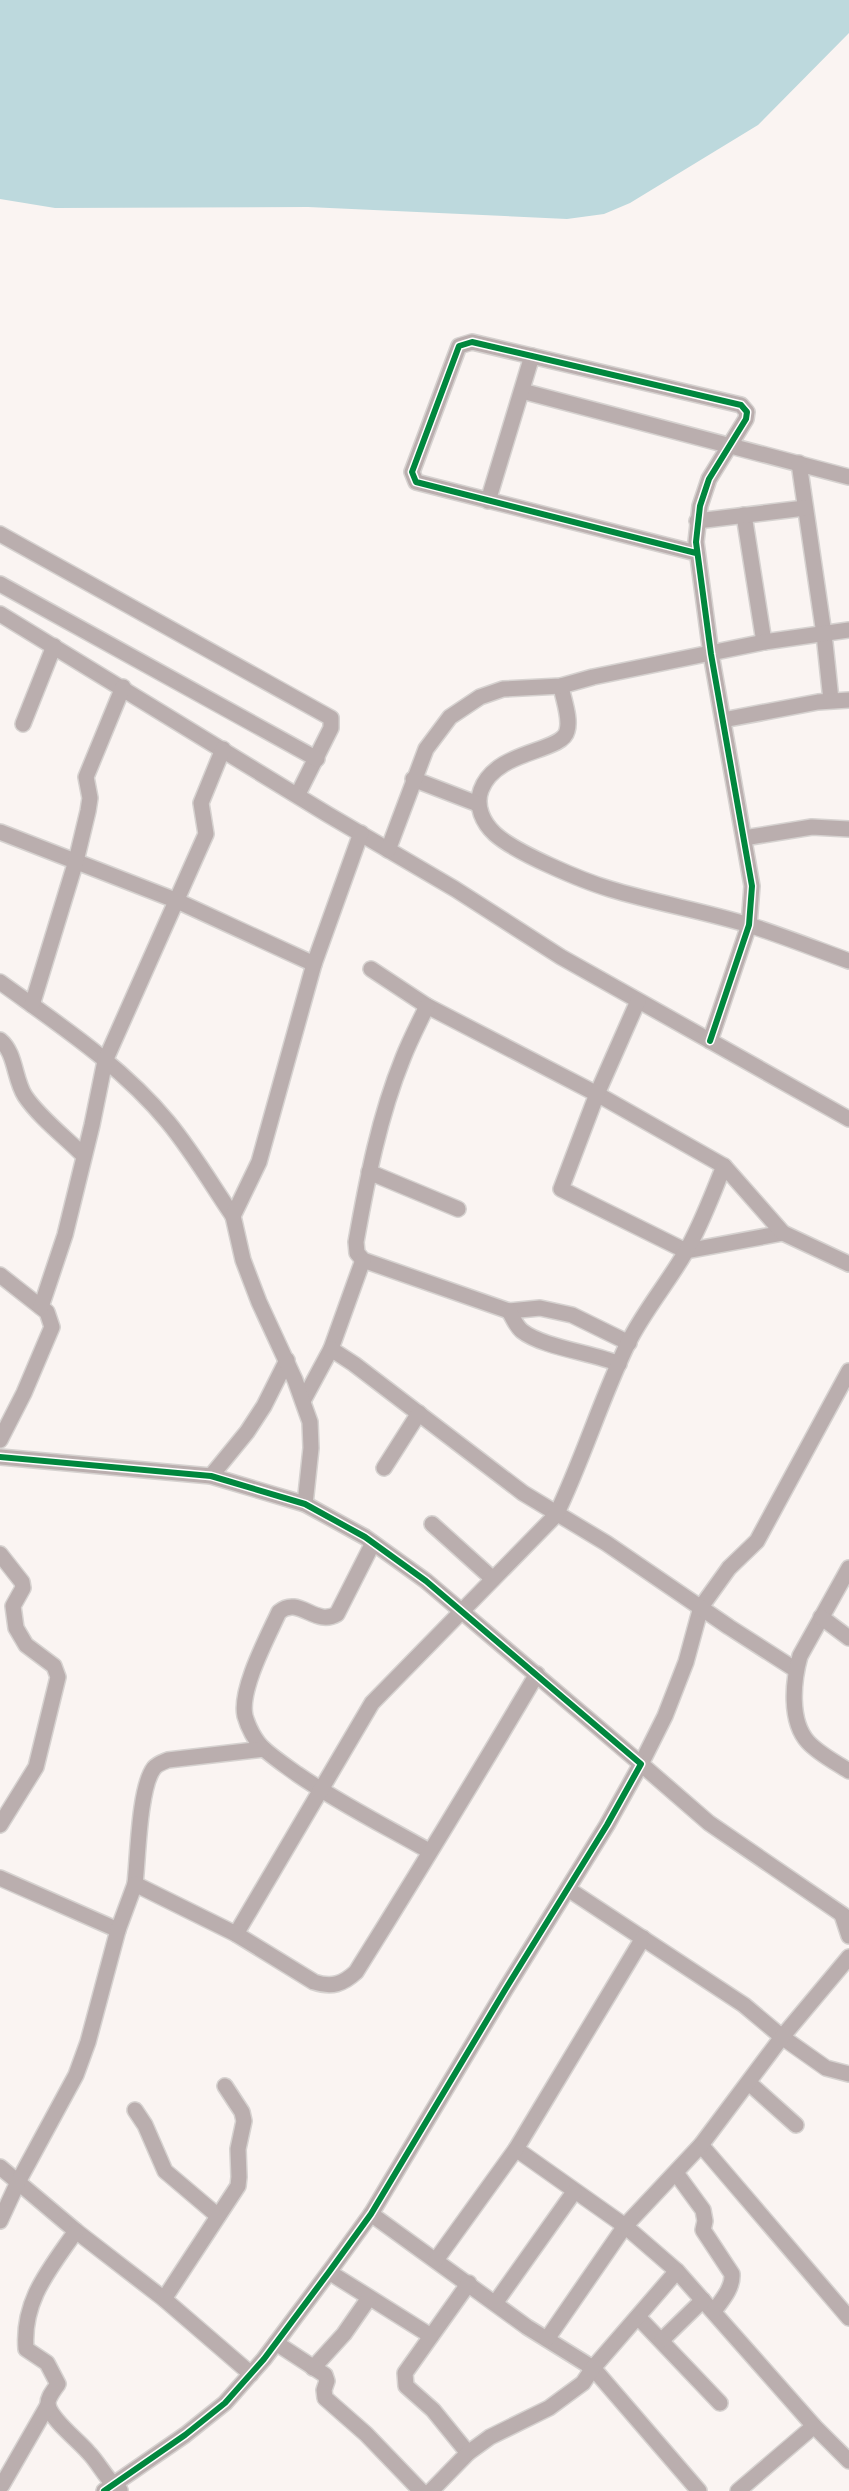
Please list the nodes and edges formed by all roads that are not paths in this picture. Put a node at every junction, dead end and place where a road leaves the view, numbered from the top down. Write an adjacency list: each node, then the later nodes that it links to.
1 (532, 356): 2 (street); 3 (street); 6 (street)
2 (522, 391): 3 (street); 6 (street)
3 (728, 445): 4 (street); 9 (street)
4 (799, 464): 5 (street); 7 (street)
5 (849, 476)
6 (488, 501): 11 (street)
7 (805, 508): 8 (street); 15 (street)
8 (744, 515): 9 (street); 16 (street)
9 (697, 520): 11 (street)
10 (0, 534): 26 (street)
11 (696, 553): 18 (street)
12 (0, 584): 26 (street)
13 (0, 614): 17 (street)
14 (849, 630): 15 (street)
15 (824, 634): 16 (street); 21 (street)
16 (764, 642): 18 (street)
17 (54, 646): 20 (street); 24 (street)
18 (711, 654): 19 (street); 23 (street)
19 (561, 686): 27 (street); 29 (street)
20 (123, 687): 25 (street); 35 (street)
21 (831, 700): 22 (street); 23 (street)
22 (849, 700)
23 (723, 720): 33 (street)
24 (23, 724)
25 (223, 749): 28 (street); 36 (street)
26 (317, 759): 28 (street)
27 (413, 779): 29 (street); 34 (street)
28 (298, 794): 32 (street)
29 (478, 804): 37 (street)
30 (849, 829): 33 (street)
31 (0, 832): 35 (street)
32 (361, 833): 34 (street); 39 (street)
33 (744, 838): 37 (street)
34 (388, 850): 42 (street)
35 (76, 861): 36 (street); 43 (street)
36 (175, 900): 39 (street); 47 (street)
37 (749, 925): 38 (street); 46 (street)
38 (849, 961)
39 (314, 964): 54 (street)
40 (371, 969): 44 (street)
41 (0, 982): 43 (street)
42 (638, 1001): 46 (street); 48 (street)
43 (32, 1005): 47 (street)
44 (427, 1006): 48 (street); 52 (street)
45 (0, 1040): 50 (street)
46 (710, 1041): 49 (street)
47 (105, 1061): 50 (street); 54 (street)
48 (596, 1094): 51 (street); 56 (street)
49 (849, 1119)
50 (83, 1154): 60 (street)
51 (724, 1166): 55 (street); 56 (street)
52 (369, 1172): 53 (street); 57 (street)
53 (458, 1209)
54 (233, 1216): 64 (street)
55 (783, 1233): 56 (street); 58 (street)
56 (686, 1251): 62 (street)
57 (363, 1260): 61 (street); 63 (street)
58 (849, 1264)
59 (0, 1275): 60 (street)
60 (41, 1307): 69 (street)
61 (509, 1311): 62 (street); 65 (street)
62 (629, 1342): 65 (street)
63 (331, 1350): 67 (street); 68 (street)
64 (287, 1360): 67 (street); 72 (street)
65 (619, 1364): 74 (street)
66 (849, 1371): 80 (street)
67 (302, 1401): 73 (street)
68 (419, 1413): 71 (street); 74 (street)
69 (0, 1440)
70 (0, 1457): 72 (street)
71 (384, 1468)
72 (211, 1476): 73 (street)
73 (304, 1504): 76 (street)
74 (556, 1515): 79 (street); 80 (street)
75 (432, 1524): 79 (street)
76 (373, 1543): 81 (street); 86 (street)
77 (0, 1554): 90 (street)
78 (849, 1568): 82 (street)
79 (493, 1579): 81 (street)
80 (701, 1608): 84 (street); 87 (street)
81 (462, 1611): 85 (street); 89 (street)
82 (821, 1617): 83 (street); 84 (street)
83 (849, 1638)
84 (796, 1670): 88 (street)
85 (536, 1674): 87 (street); 91 (street)
86 (264, 1749): 89 (street); 93 (street)
87 (641, 1764): 94 (street); 95 (street)
88 (849, 1771)
89 (321, 1790): 91 (street); 97 (street)
90 (0, 1826)
91 (429, 1851): 97 (street)
92 (0, 1878): 96 (street)
93 (135, 1884): 96 (street); 97 (street)
94 (568, 1889): 99 (street); 113 (street)
95 (845, 1917): 98 (street)
96 (118, 1930): 111 (street)
97 (236, 1934)
98 (849, 1936)
99 (643, 1938): 101 (street); 108 (street)
100 (849, 1957): 101 (street)
101 (782, 2038): 102 (street); 103 (street)
102 (849, 2074)
103 (749, 2083): 106 (street); 107 (street)
104 (224, 2086): 114 (street)
105 (135, 2110): 114 (street)
106 (796, 2125)
107 (700, 2145): 110 (street); 128 (street)
108 (516, 2149): 112 (street); 118 (street)
109 (0, 2167): 111 (street)
110 (676, 2173): 116 (street); 126 (street)
111 (18, 2182): 115 (street); 117 (street)
112 (574, 2192): 116 (street); 125 (street)
113 (371, 2214): 118 (street); 120 (street)
114 (218, 2216): 123 (street)
115 (0, 2221)
116 (625, 2226): 119 (street); 130 (street)
117 (76, 2231): 123 (street); 137 (street)
118 (436, 2260): 121 (street)
119 (677, 2271): 124 (street); 127 (street)
120 (329, 2272): 122 (street); 132 (street)
121 (470, 2283): 125 (street); 129 (street)
122 (369, 2298): 129 (street); 133 (street)
123 (164, 2299): 135 (street)
124 (703, 2300): 126 (street); 131 (street)
125 (496, 2302): 130 (street)
126 (714, 2311): 138 (street)
127 (638, 2317): 131 (street); 134 (street)
128 (849, 2318)
129 (431, 2336): 139 (street)
130 (547, 2339): 134 (street)
131 (662, 2340): 136 (street)
132 (276, 2343): 133 (street); 135 (street)
133 (313, 2368): 143 (street)
134 (593, 2368): 139 (street); 145 (street)
135 (251, 2374): 142 (street)
136 (720, 2403)
137 (48, 2405): 141 (street); 142 (street)
138 (814, 2426): 140 (street); 146 (street)
139 (468, 2453): 144 (street)
140 (849, 2461)
141 (3, 2487)
142 (112, 2489)
143 (421, 2491)
144 (431, 2491)
145 (699, 2491)
146 (738, 2491)

